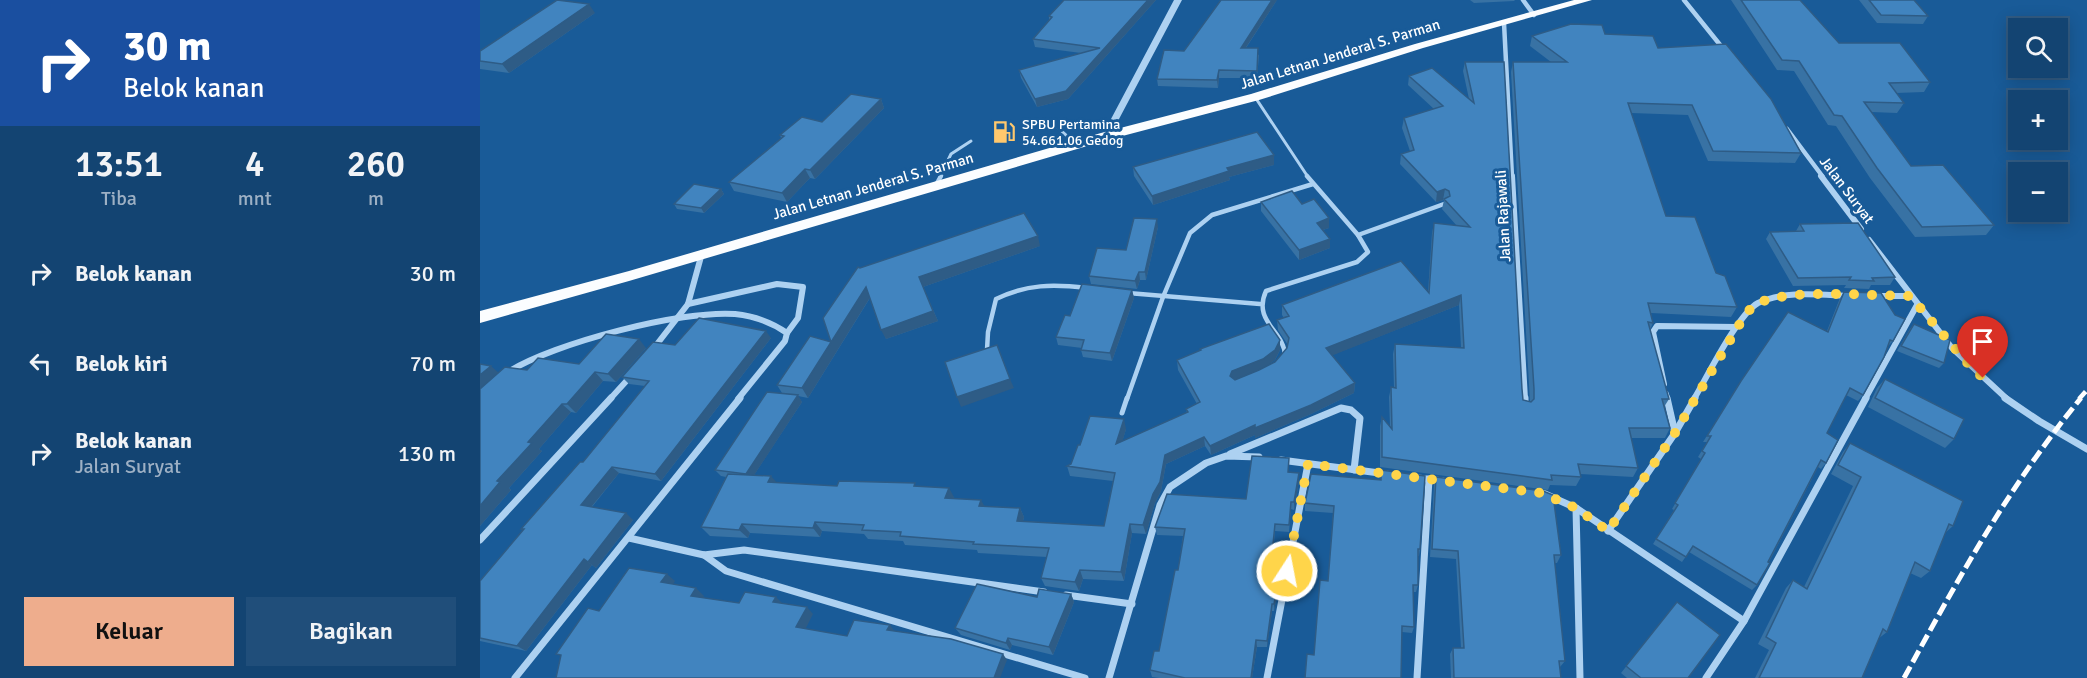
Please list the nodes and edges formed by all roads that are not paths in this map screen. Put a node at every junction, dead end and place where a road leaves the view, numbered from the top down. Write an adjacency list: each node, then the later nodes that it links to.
1 (1178, 0): 11 (street)
2 (1523, 0): 5 (street)
3 (1586, 0): 5 (highway, Jalan Letnan Jenderal S. Parman)
4 (1684, 0): 7 (street)
5 (1534, 15): 6 (highway, Jalan Letnan Jenderal S. Parman)
6 (1504, 23): 8 (highway, Jalan Letnan Jenderal S. Parman); 37 (street, Jalan Rajawali)
7 (1728, 55)
8 (1255, 97): 11 (highway, Jalan Letnan Jenderal S. Parman); 14 (lane)
9 (1780, 120): 23 (street, Jalan Suryat)
10 (1035, 123): 13 (lane)
11 (1106, 135): 13 (highway, Jalan Letnan Jenderal S. Parman)
12 (971, 141): 15 (lane)
13 (1077, 144): 15 (highway, Jalan Letnan Jenderal S. Parman)
14 (1313, 184): 17 (lane); 24 (lane)
15 (936, 185): 18 (highway, Jalan Letnan Jenderal S. Parman)
16 (1444, 204): 17 (lane)
17 (1358, 236): 26 (lane)
18 (700, 258): 25 (street); 28 (highway, Jalan Letnan Jenderal S. Parman)
19 (1094, 288): 32 (lane)
20 (1117, 291): 24 (lane)
21 (1854, 296): 30 (street)
22 (1866, 296): 23 (street)
23 (1910, 296): 27 (street, Jalan Suryat)
24 (1163, 297): 26 (lane); 38 (lane)
25 (688, 304): 29 (street); 31 (street)
26 (1260, 304): 34 (lane)
27 (1917, 305): 40 (street, Jalan Suryat); 57 (street)
28 (480, 317)
29 (679, 318): 31 (street); 33 (street); 36 (street)
30 (1736, 327): 39 (street); 39 (street)
31 (787, 333): 51 (street)
32 (987, 350)
33 (651, 351)
34 (1280, 364)
35 (637, 368): 52 (street)
36 (502, 379)
37 (1525, 407)
38 (1122, 414)
39 (1675, 433): 50 (street)
40 (2087, 449)
41 (1226, 456): 42 (street); 43 (street); 56 (street)
42 (1308, 464): 43 (street); 61 (street)
43 (1354, 470): 44 (street)
44 (1397, 475)
45 (1408, 476): 46 (street)
46 (1429, 479): 47 (street); 62 (street)
47 (1452, 482)
48 (1541, 493): 49 (street)
49 (1576, 508): 50 (street); 63 (street)
50 (1608, 531): 57 (street)
51 (629, 538): 53 (street); 58 (street)
52 (480, 540)
53 (704, 555): 54 (street); 59 (street)
54 (1050, 592)
55 (1061, 594): 56 (street)
56 (1132, 604): 60 (street)
57 (1744, 621): 64 (street)
58 (515, 678)
59 (1085, 678)
60 (1109, 678)
61 (1267, 678)
62 (1418, 678)
63 (1580, 678)
64 (1706, 678)

